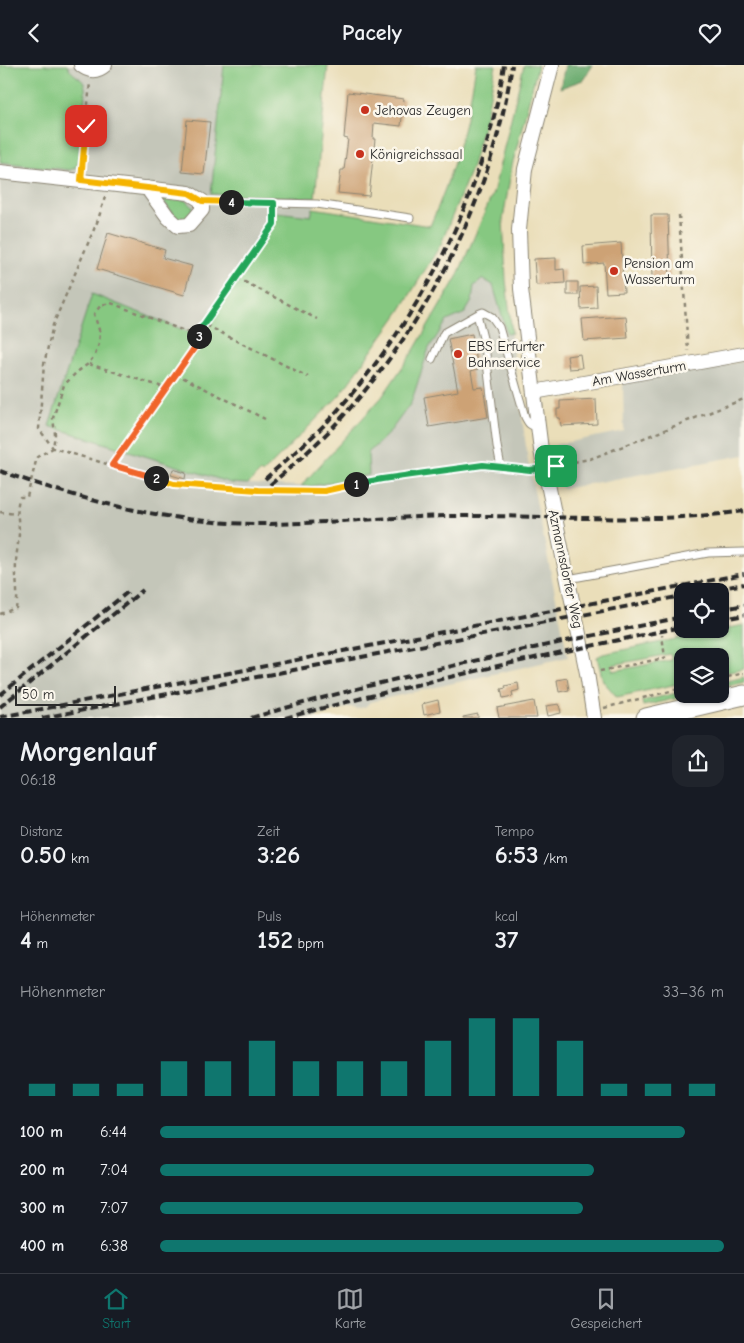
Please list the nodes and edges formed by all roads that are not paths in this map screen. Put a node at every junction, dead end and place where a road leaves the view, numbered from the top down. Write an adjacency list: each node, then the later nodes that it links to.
1 (105, 65): 3 (street)
2 (552, 65): 11 (street, Azmannsdorfer Weg)
3 (86, 68)
4 (0, 172): 5 (street)
5 (147, 188): 6 (street); 6 (street)
6 (202, 201): 7 (lane)
7 (410, 218)
8 (478, 314): 10 (lane); 12 (lane); 13 (lane)
9 (744, 354): 11 (street, Am Wasserturm)
10 (432, 359)
11 (534, 392): 12 (street, Azmannsdorfer Weg)
12 (538, 426): 15 (street, Azmannsdorfer Weg)
13 (501, 467)
14 (744, 552): 15 (lane)
15 (568, 579): 17 (street, Azmannsdorfer Weg)
16 (744, 695): 18 (main road)
17 (594, 714)
18 (646, 718)

